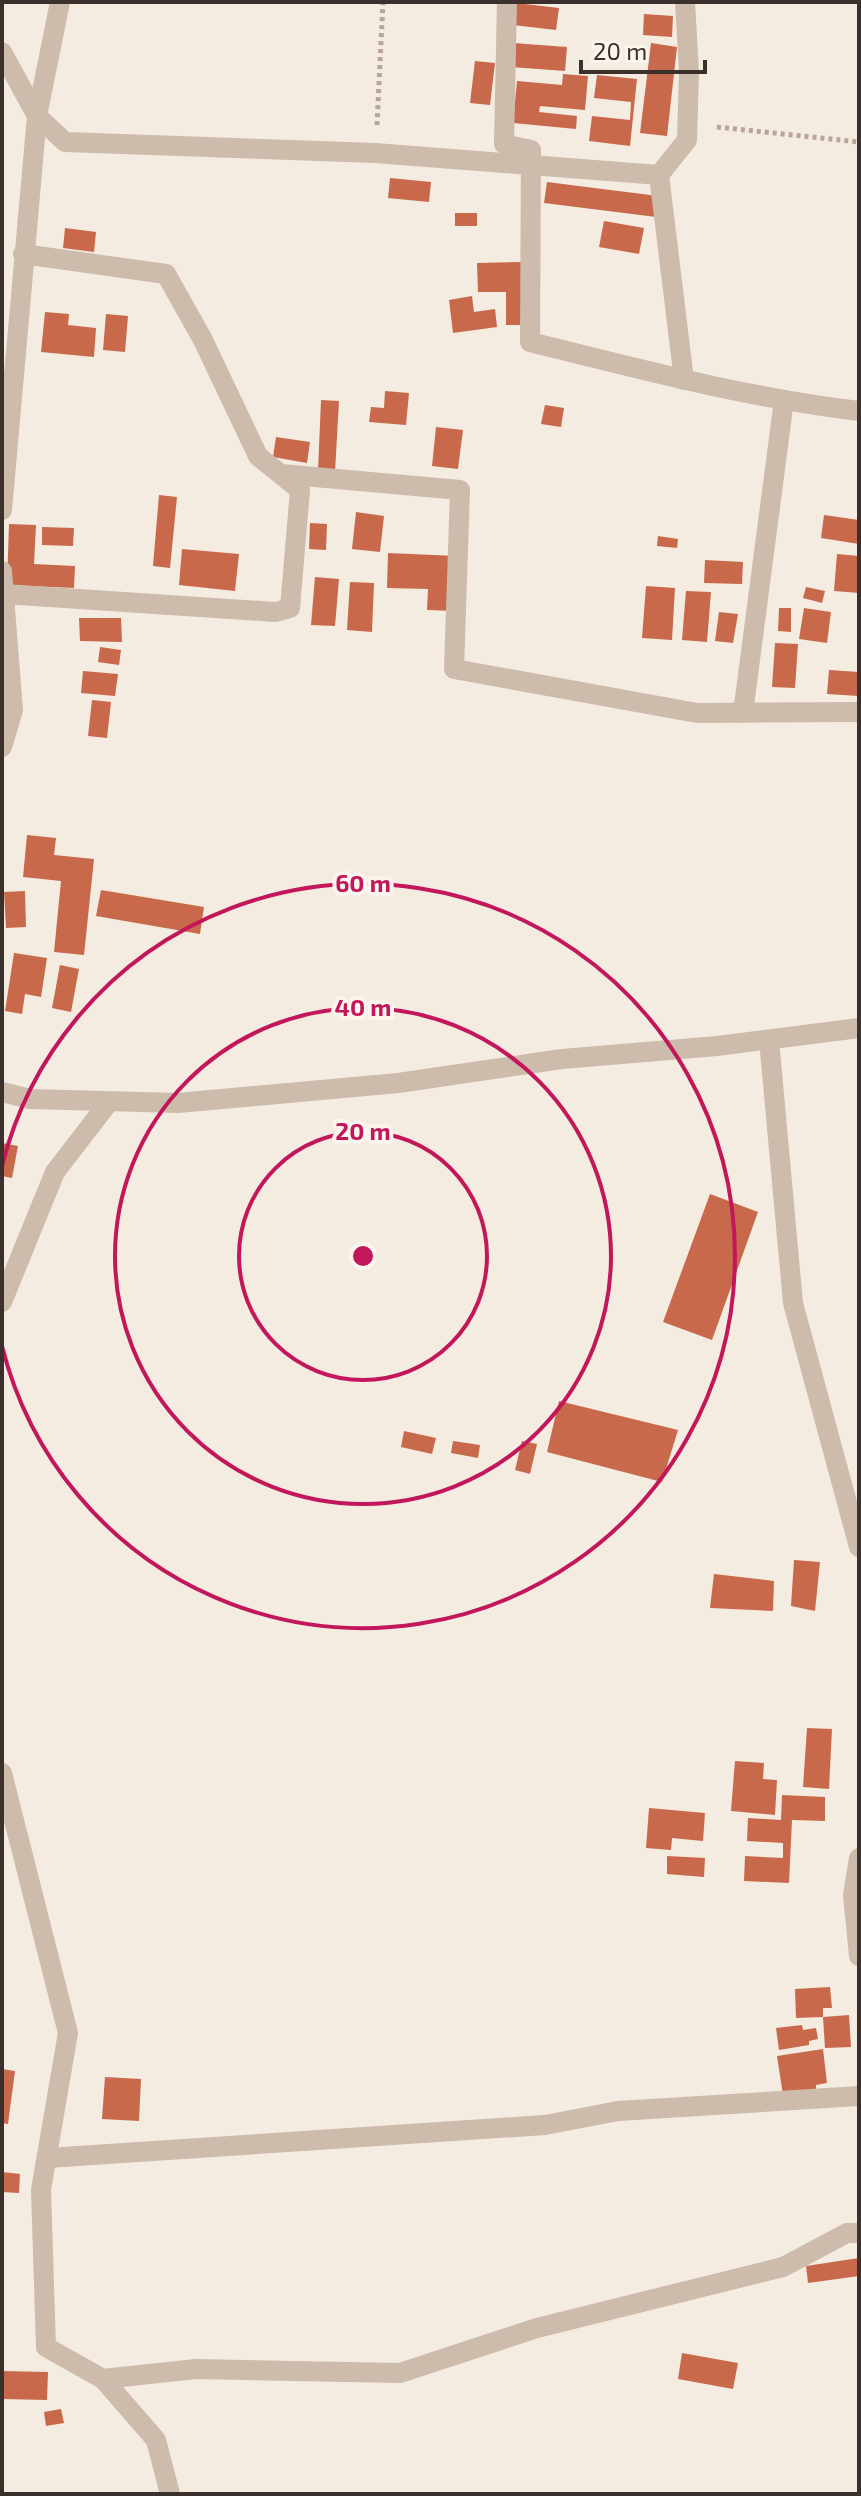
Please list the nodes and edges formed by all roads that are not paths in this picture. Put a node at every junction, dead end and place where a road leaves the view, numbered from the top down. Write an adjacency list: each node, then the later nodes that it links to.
1 (60, 2): 5 (street)
2 (507, 2): 6 (street)
3 (685, 2): 7 (street)
4 (2, 52): 5 (street)
5 (37, 116): 6 (street); 8 (street)
6 (531, 163): 7 (street); 9 (street)
7 (659, 175): 9 (street)
8 (23, 254): 12 (street); 13 (street)
9 (684, 380): 10 (street)
10 (784, 400): 11 (street); 17 (street)
11 (859, 411)
12 (281, 474): 15 (street); 17 (street)
13 (2, 510)
14 (2, 571): 15 (street)
15 (4, 594): 18 (street)
16 (859, 712): 17 (street)
17 (743, 713)
18 (2, 747)
19 (859, 1028): 20 (street)
20 (769, 1040): 22 (street); 24 (street)
21 (2, 1092): 22 (street)
22 (109, 1102): 23 (street)
23 (2, 1302)
24 (859, 1547)
25 (2, 1773): 29 (street)
26 (859, 1858): 27 (street)
27 (859, 1956)
28 (859, 2096): 29 (street)
29 (47, 2158): 31 (street)
30 (859, 2233): 31 (street)
31 (103, 2379): 32 (street)
32 (170, 2494)

